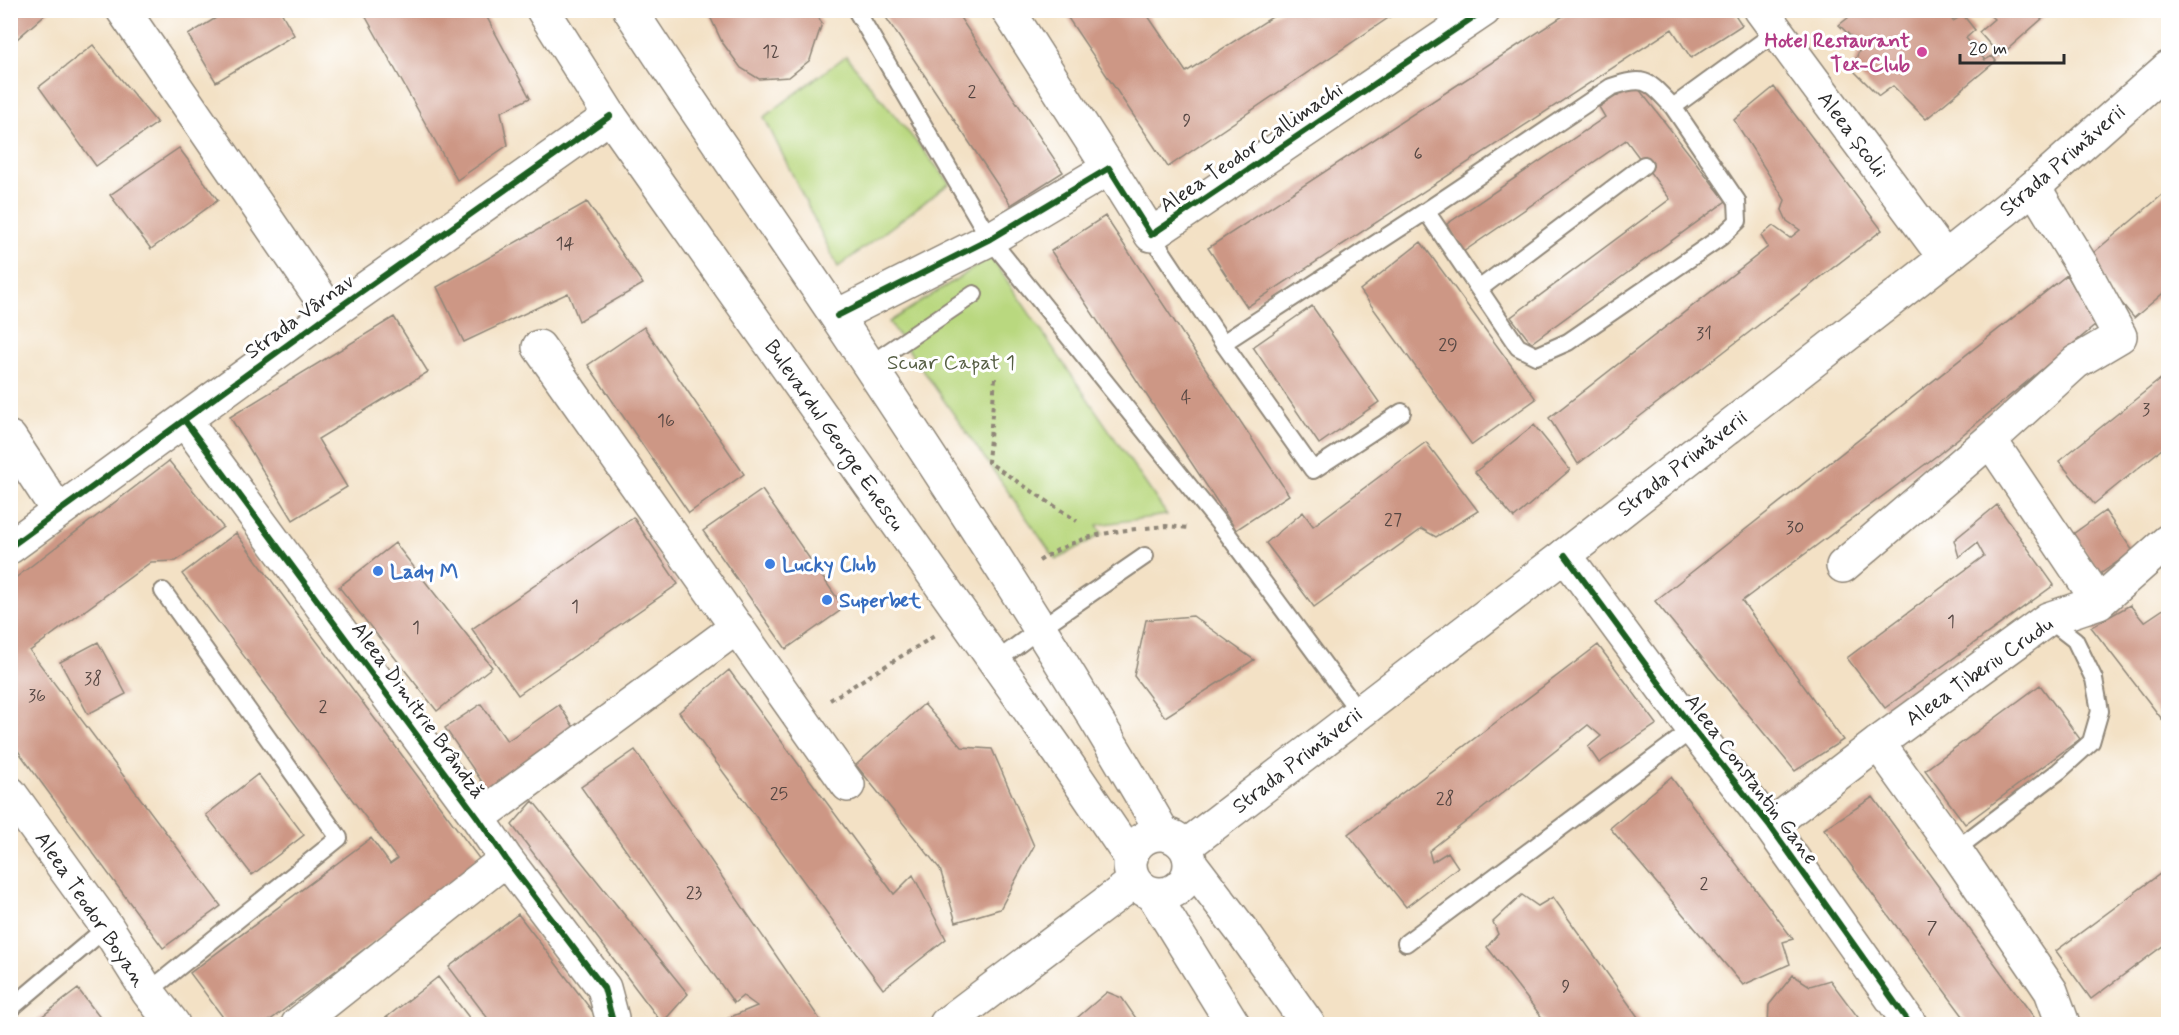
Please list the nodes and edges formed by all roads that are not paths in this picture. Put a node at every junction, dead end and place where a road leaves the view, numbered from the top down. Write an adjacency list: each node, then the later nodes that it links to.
1 (123, 10): 20 (street)
2 (543, 10): 10 (street, Bulevardul George Enescu)
3 (630, 10): 21 (street)
4 (856, 10): 16 (lane)
5 (1008, 10): 12 (street, Aleea Teodor Callimachi)
6 (1484, 10): 15 (street, Aleea Teodor Callimachi)
7 (1768, 21): 9 (lane); 17 (street, Aleea Școlii)
8 (2169, 68): 13 (street, Strada Primăverii)
9 (1672, 107): 14 (lane); 18 (lane)
10 (610, 116): 20 (street, Strada Vârnav); 40 (street, Bulevardul George Enescu)
11 (1644, 165): 18 (lane)
12 (1109, 168): 15 (street, Aleea Teodor Callimachi); 16 (street)
13 (2034, 187): 17 (street, Strada Primăverii); 28 (street)
14 (1426, 212): 18 (lane); 22 (lane)
15 (1151, 235): 22 (lane, Aleea Teodor Callimachi)
16 (990, 239): 21 (street); 41 (lane)
17 (1945, 258): 32 (street, Strada Primăverii)
18 (1479, 289)
19 (974, 294): 24 (lane)
20 (330, 313): 26 (street, Strada Vârnav)
21 (837, 316): 24 (street)
22 (1223, 343): 25 (lane, Aleea Teodor Callimachi)
23 (539, 347): 38 (street)
24 (869, 366): 39 (street)
25 (1402, 412)
26 (185, 421): 29 (street, Strada Vârnav); 46 (street, Aleea Dimitrie Brândză)
27 (10, 438): 29 (street)
28 (1990, 440): 34 (street); 36 (street)
29 (58, 511): 31 (street, Strada Vârnav)
30 (2169, 541): 36 (street, Aleea Tiberiu Crudu)
31 (10, 547)
32 (1565, 555): 41 (street, Strada Primăverii); 42 (street, Aleea Constantin Gane)
33 (1145, 556): 39 (lane)
34 (1843, 566)
35 (162, 591): 54 (lane)
36 (2099, 602): 37 (street, Aleea Tiberiu Crudu)
37 (2048, 619): 43 (street, Aleea Tiberiu Crudu); 49 (lane)
38 (737, 627): 44 (street); 46 (street, Aleea Dimitrie Brândză)
39 (1039, 629): 40 (lane); 48 (street)
40 (994, 663): 51 (street, Bulevardul George Enescu)
41 (1359, 712): 48 (street, Strada Primăverii)
42 (1694, 729): 47 (street, Aleea Constantin Gane); 53 (lane)
43 (1878, 743): 47 (street, Aleea Tiberiu Crudu); 49 (street)
44 (849, 784)
45 (10, 793): 52 (street, Aleea Teodor Boyan)
46 (478, 818): 50 (street, Aleea Dimitrie Brândză)
47 (1770, 826): 62 (street, Aleea Constantin Gane)
48 (1180, 848): 51 (street); 51 (street); 61 (street)
49 (1955, 850): 63 (street)
50 (506, 859): 57 (street); 58 (street, Aleea Dimitrie Brândză)
51 (1140, 878): 59 (street); 60 (street, Bulevardul George Enescu)
52 (107, 927): 54 (street, Aleea Teodor Boyan); 55 (lane)
53 (1406, 943)
54 (148, 992): 56 (street, Aleea Teodor Boyan)
55 (10, 1009)
56 (173, 1024)
57 (298, 1024)
58 (611, 1024)
59 (946, 1024)
60 (1233, 1024)
61 (1308, 1024)
62 (1910, 1024)
63 (2062, 1024)

